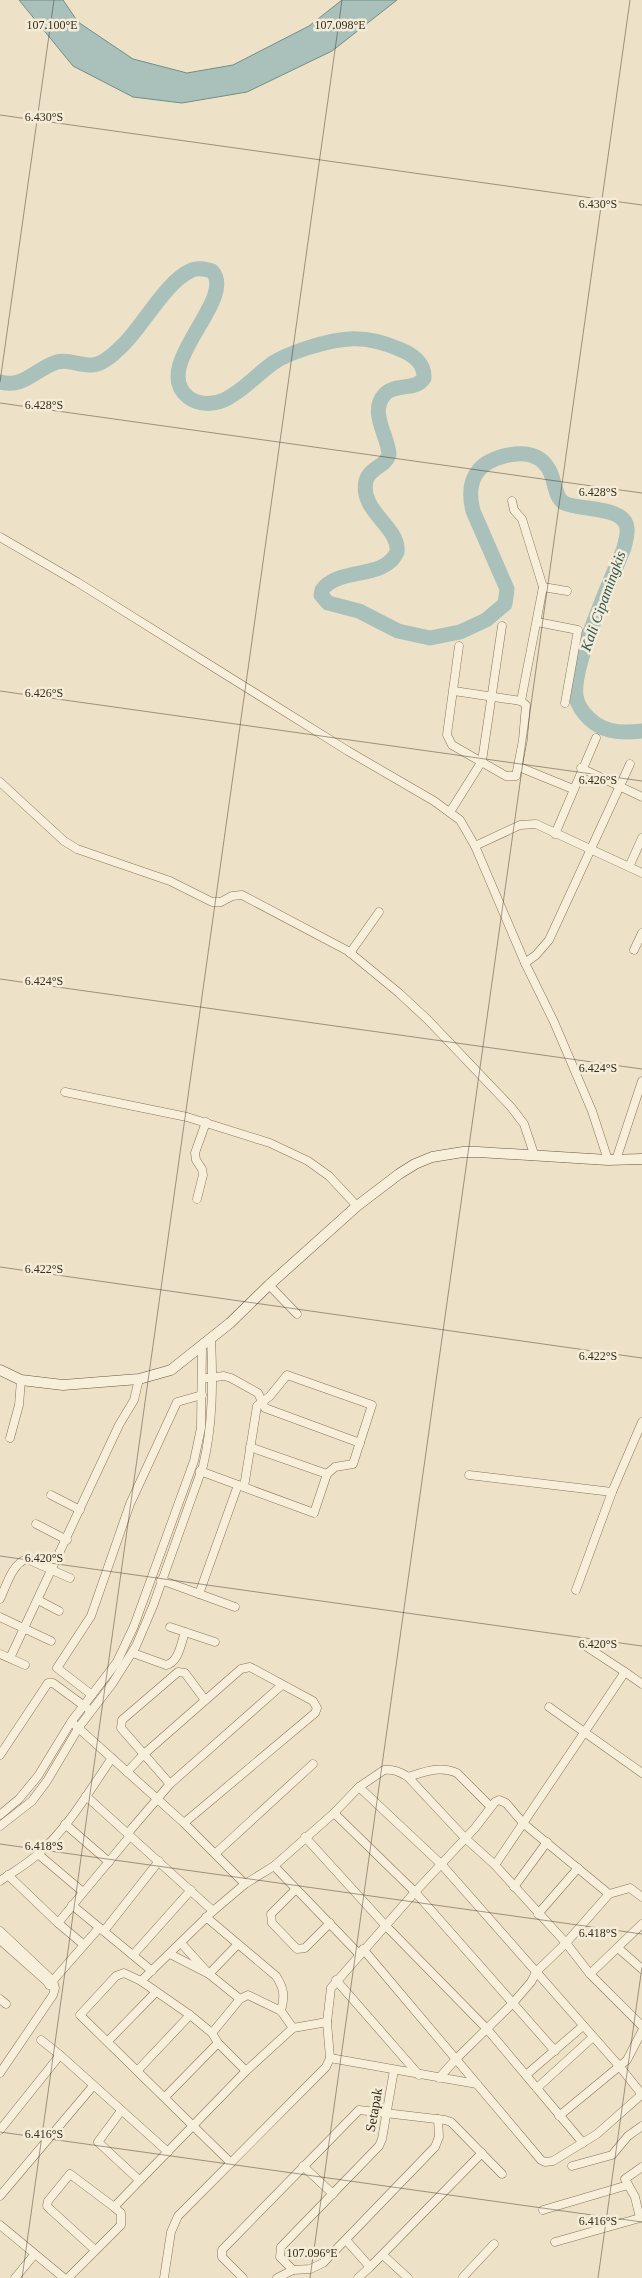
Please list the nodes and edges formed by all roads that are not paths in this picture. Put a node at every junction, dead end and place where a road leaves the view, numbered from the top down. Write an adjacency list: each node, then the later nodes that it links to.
1 (512, 500): 3 (street)
2 (0, 537): 21 (street)
3 (543, 587): 4 (street); 5 (street)
4 (568, 591)
5 (537, 622): 10 (street); 11 (street)
6 (502, 626): 9 (street)
7 (459, 646): 8 (street)
8 (454, 691): 9 (street); 13 (street)
9 (493, 697): 10 (street); 13 (street)
10 (521, 701): 15 (street)
11 (565, 703)
12 (596, 738): 16 (street)
13 (482, 761): 15 (street); 21 (street)
14 (630, 764): 18 (street)
15 (519, 767): 19 (street)
16 (582, 768): 18 (street); 19 (street)
17 (0, 782): 31 (street)
18 (620, 786): 20 (street); 25 (street)
19 (573, 789): 22 (street)
20 (642, 797)
21 (450, 812): 24 (street)
22 (555, 834): 24 (street); 25 (street)
23 (642, 838): 26 (street)
24 (475, 846): 32 (street)
25 (590, 850): 26 (street); 32 (street)
26 (629, 867): 27 (street)
27 (642, 873)
28 (379, 912): 31 (street)
29 (642, 932): 30 (street)
30 (634, 950)
31 (350, 952): 36 (street)
32 (525, 963): 38 (street)
33 (642, 1081): 38 (street)
34 (65, 1092): 35 (street)
35 (206, 1122): 39 (street); 40 (street)
36 (534, 1154): 38 (street); 40 (street)
37 (642, 1159): 38 (street)
38 (612, 1160)
39 (197, 1199)
40 (357, 1206): 41 (street)
41 (271, 1287): 42 (street); 43 (street)
42 (297, 1314)
43 (211, 1339): 44 (street); 47 (street)
44 (202, 1346): 46 (street); 48 (street)
45 (0, 1370): 49 (street)
46 (202, 1377): 47 (street); 50 (street)
47 (212, 1378): 51 (street); 56 (street)
48 (139, 1383): 49 (street); 62 (street)
49 (21, 1385): 53 (street)
50 (202, 1395): 90 (street); 90 (street)
51 (261, 1402): 54 (street); 54 (street); 55 (street)
52 (642, 1422): 60 (street)
53 (10, 1438)
54 (360, 1443): 57 (street)
55 (250, 1446): 57 (street); 59 (street)
56 (200, 1472): 59 (street); 68 (street)
57 (327, 1474): 59 (street)
58 (469, 1475): 60 (street)
59 (241, 1486): 71 (street)
60 (612, 1492): 70 (street)
61 (51, 1495): 62 (street)
62 (80, 1510): 64 (street)
63 (36, 1524): 64 (street)
64 (67, 1540): 65 (street)
65 (52, 1570): 66 (street); 69 (street); 73 (street)
66 (70, 1578)
67 (0, 1579): 69 (street)
68 (161, 1580): 71 (street); 83 (street)
69 (8, 1583): 72 (street)
70 (576, 1590)
71 (199, 1594): 74 (street)
72 (0, 1599)
73 (38, 1600): 75 (street); 78 (street)
74 (235, 1607)
75 (59, 1611)
76 (0, 1617): 78 (street)
77 (170, 1627): 79 (street)
78 (24, 1629): 80 (street); 85 (street)
79 (185, 1632): 81 (street); 83 (street)
80 (51, 1641)
81 (214, 1642)
82 (584, 1645): 87 (street)
83 (132, 1652): 94 (street)
84 (0, 1654): 85 (street)
85 (10, 1658): 86 (street)
86 (25, 1665)
87 (624, 1672): 88 (street); 97 (street)
88 (642, 1684)
89 (282, 1685): 91 (street); 105 (street); 112 (street)
90 (92, 1695): 92 (street)
91 (205, 1700): 98 (street); 98 (street)
92 (84, 1706): 94 (street); 95 (street); 99 (street)
93 (549, 1707): 97 (street)
94 (91, 1712): 96 (street)
95 (71, 1722): 96 (street); 111 (street)
96 (79, 1727): 100 (street); 115 (street)
97 (584, 1733): 103 (street); 114 (street)
98 (144, 1754): 102 (street); 105 (street)
99 (0, 1755)
100 (112, 1758): 102 (street); 107 (street)
101 (313, 1764): 120 (street)
102 (127, 1772): 108 (street)
103 (642, 1773)
104 (408, 1778): 106 (street); 109 (street); 118 (street)
105 (170, 1784): 108 (street)
106 (359, 1787): 110 (street); 124 (street)
107 (86, 1796): 113 (street); 116 (street)
108 (158, 1800): 112 (street); 116 (street)
109 (491, 1807): 114 (street); 118 (street)
110 (334, 1812): 117 (street); 135 (street)
111 (0, 1815)
112 (184, 1822): 120 (street)
113 (66, 1824): 121 (street); 123 (street)
114 (524, 1824): 119 (street); 125 (street)
115 (0, 1826)
116 (129, 1834): 122 (street); 123 (street)
117 (305, 1837): 126 (street); 145 (street)
118 (465, 1838): 124 (street); 125 (street)
119 (547, 1842): 127 (street); 131 (street)
120 (216, 1853): 130 (street)
121 (38, 1854): 128 (street); 134 (street)
122 (158, 1861): 133 (street); 146 (street)
123 (109, 1862): 134 (street)
124 (442, 1865): 135 (street); 159 (street)
125 (495, 1865): 131 (street)
126 (274, 1866): 130 (street); 132 (street)
127 (578, 1868): 136 (street); 140 (street)
128 (8, 1875): 129 (street); 142 (street)
129 (0, 1881)
130 (245, 1884): 139 (street)
131 (514, 1887): 140 (street)
132 (296, 1889): 143 (street); 143 (street)
133 (191, 1890): 139 (street); 156 (street)
134 (83, 1892): 138 (street)
135 (414, 1892): 145 (street); 167 (street)
136 (609, 1894): 137 (street); 151 (street)
137 (642, 1897)
138 (72, 1905): 142 (street); 146 (street)
139 (213, 1911): 141 (street)
140 (538, 1914): 151 (street)
141 (206, 1917): 149 (street); 150 (street)
142 (58, 1923): 152 (street)
143 (330, 1924): 154 (street)
144 (642, 1924): 153 (street)
145 (385, 1925): 154 (street); 174 (street)
146 (102, 1930): 152 (street); 156 (street)
147 (0, 1931): 164 (street)
148 (0, 1940): 164 (street)
149 (181, 1943): 155 (street); 160 (street)
150 (238, 1944): 160 (street); 168 (street)
151 (566, 1944): 159 (street); 161 (street)
152 (84, 1945): 164 (street)
153 (618, 1948): 157 (street); 161 (street)
154 (361, 1951): 162 (street); 184 (street)
155 (170, 1954): 158 (street); 160 (street)
156 (133, 1955): 158 (street)
157 (642, 1969)
158 (152, 1971): 163 (street)
159 (537, 1971): 167 (street); 171 (street)
160 (210, 1974): 166 (street)
161 (590, 1974): 172 (street)
162 (336, 1980): 170 (street); 190 (street)
163 (141, 1981): 165 (street); 179 (street)
164 (53, 1985): 189 (street)
165 (156, 1993): 169 (street); 179 (street)
166 (240, 1999): 168 (street); 176 (street)
167 (513, 2004): 174 (street); 181 (street)
168 (281, 2010): 173 (street)
169 (190, 2015): 176 (street); 186 (street)
170 (327, 2022): 173 (street); 183 (street)
171 (583, 2026): 177 (street); 181 (street)
172 (642, 2026)
173 (293, 2028): 188 (street)
174 (487, 2029): 184 (street); 191 (street)
175 (642, 2031): 185 (street)
176 (212, 2033): 180 (street)
177 (593, 2037): 185 (street); 195 (street)
178 (41, 2040): 182 (street)
179 (108, 2041): 186 (street)
180 (218, 2043): 188 (street); 196 (street)
181 (555, 2051): 191 (street)
182 (60, 2055): 194 (street); 203 (street)
183 (330, 2058): 187 (street); 207 (street)
184 (456, 2059): 192 (street); 193 (street)
185 (620, 2067): 199 (street); 204 (street)
186 (138, 2070): 196 (street)
187 (394, 2070): 190 (street); 198 (street, Setapak)
188 (246, 2071): 201 (street)
189 (0, 2073)
190 (419, 2075): 192 (street)
191 (526, 2075): 195 (street)
192 (439, 2078): 193 (street)
193 (477, 2084): 204 (street)
194 (94, 2086): 197 (street); 215 (street)
195 (536, 2088): 199 (street)
196 (165, 2097): 201 (street)
197 (121, 2111): 205 (street); 212 (street)
198 (386, 2112): 200 (street); 208 (street); 214 (street, Setapak)
199 (559, 2116): 204 (street)
200 (438, 2119): 206 (street); 219 (street)
201 (193, 2125): 205 (street); 207 (street)
202 (642, 2126): 209 (street)
203 (0, 2130)
204 (583, 2143)
205 (168, 2152): 212 (street)
206 (482, 2153): 211 (street); 224 (street)
207 (231, 2163): 230 (street)
208 (303, 2166): 214 (street); 231 (street)
209 (572, 2166)
210 (642, 2167): 213 (street)
211 (502, 2174)
212 (139, 2180): 216 (street)
213 (628, 2185): 217 (street); 220 (street)
214 (333, 2194): 226 (street, Setapak)
215 (0, 2196)
216 (114, 2207): 222 (street); 222 (street)
217 (543, 2210)
218 (1, 2228): 223 (street)
219 (346, 2240): 225 (street); 226 (street)
220 (555, 2242)
221 (494, 2244): 235 (street)
222 (95, 2250): 229 (street)
223 (34, 2255): 227 (street); 228 (street)
224 (383, 2255): 225 (street); 234 (street)
225 (370, 2267): 233 (street)
226 (293, 2270): 232 (street)
227 (15, 2278)
228 (64, 2278)
229 (68, 2278)
230 (164, 2278)
231 (243, 2278)
232 (277, 2278)
233 (358, 2278)
234 (408, 2278)
235 (464, 2278)

